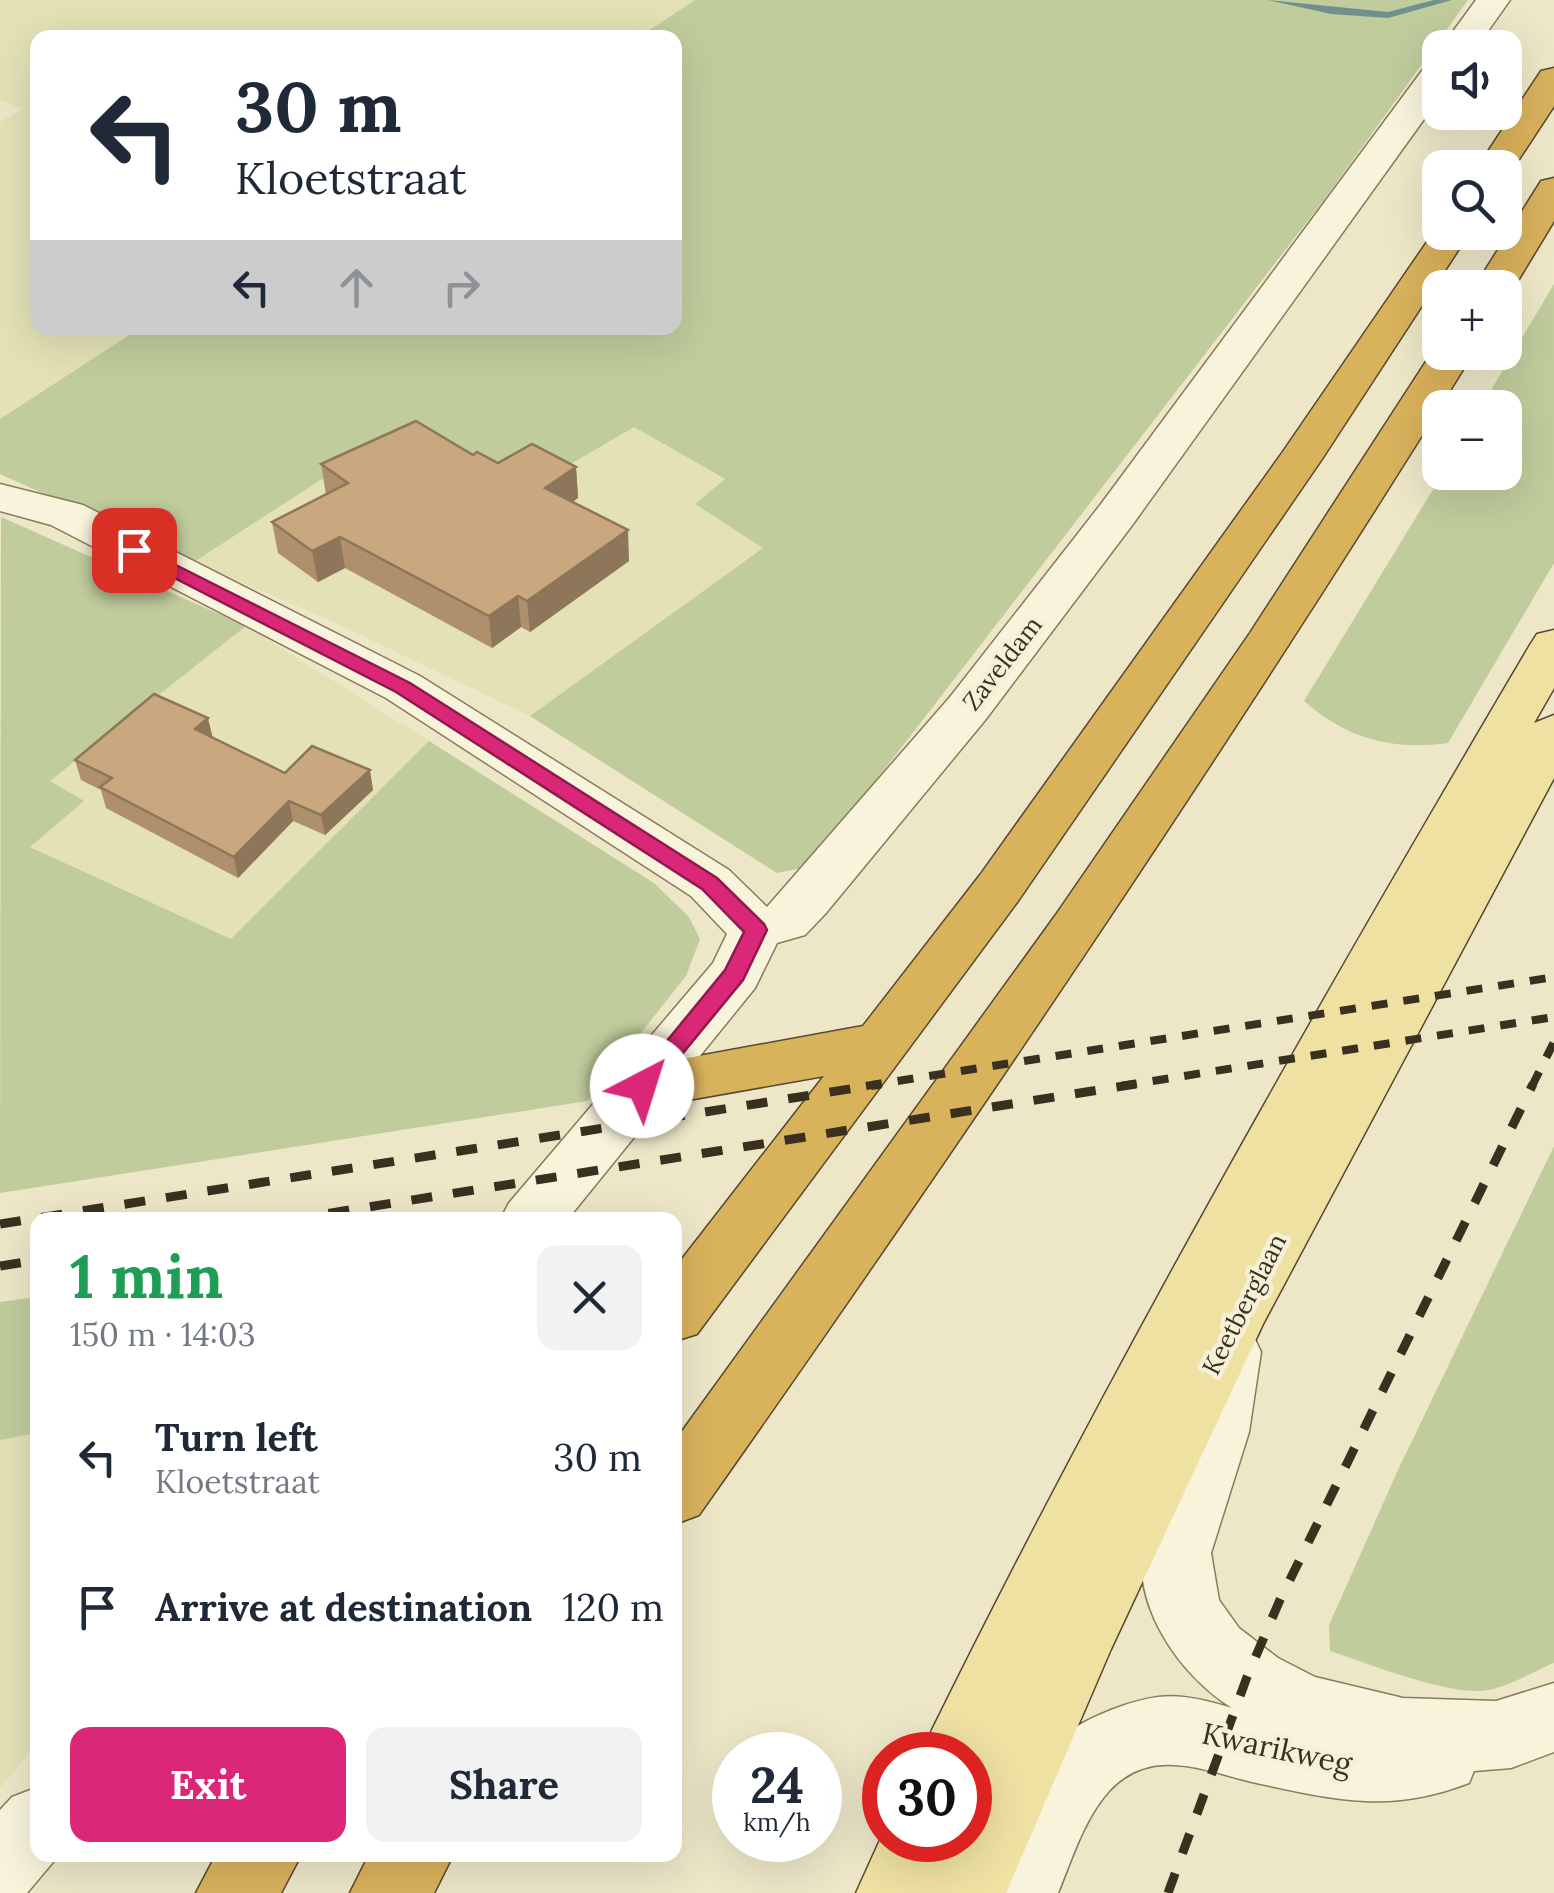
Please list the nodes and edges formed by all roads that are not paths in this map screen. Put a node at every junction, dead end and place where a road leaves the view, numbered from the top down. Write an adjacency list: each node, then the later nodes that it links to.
1 (1493, 0): 2 (street)
2 (1471, 30)
3 (1554, 78): 5 (highway)
4 (1422, 97): 13 (street, Zaveldam)
5 (1506, 150)
6 (1554, 190): 8 (highway)
7 (1439, 250): 14 (highway)
8 (1505, 270)
9 (1443, 370): 19 (highway)
10 (0, 496): 13 (street)
11 (1554, 645): 21 (main road, Keetberglaan)
12 (1554, 730): 18 (main road, Keetberglaan)
13 (756, 930): 15 (street)
14 (882, 1044): 15 (highway); 17 (highway)
15 (642, 1086): 16 (street)
16 (538, 1212)
17 (682, 1306)
18 (1236, 1315): 20 (street, Kwarikweg); 30 (main road, Keetberglaan)
19 (682, 1484)
20 (1526, 1727): 31 (street, Kwarikweg)
21 (969, 1732)
22 (30, 1832): 26 (street)
23 (257, 1862): 27 (highway)
24 (410, 1862): 28 (highway)
25 (908, 1862): 29 (main road)
26 (0, 1867)
27 (234, 1893)
28 (388, 1893)
29 (894, 1893)
30 (967, 1893)
31 (1019, 1893)

